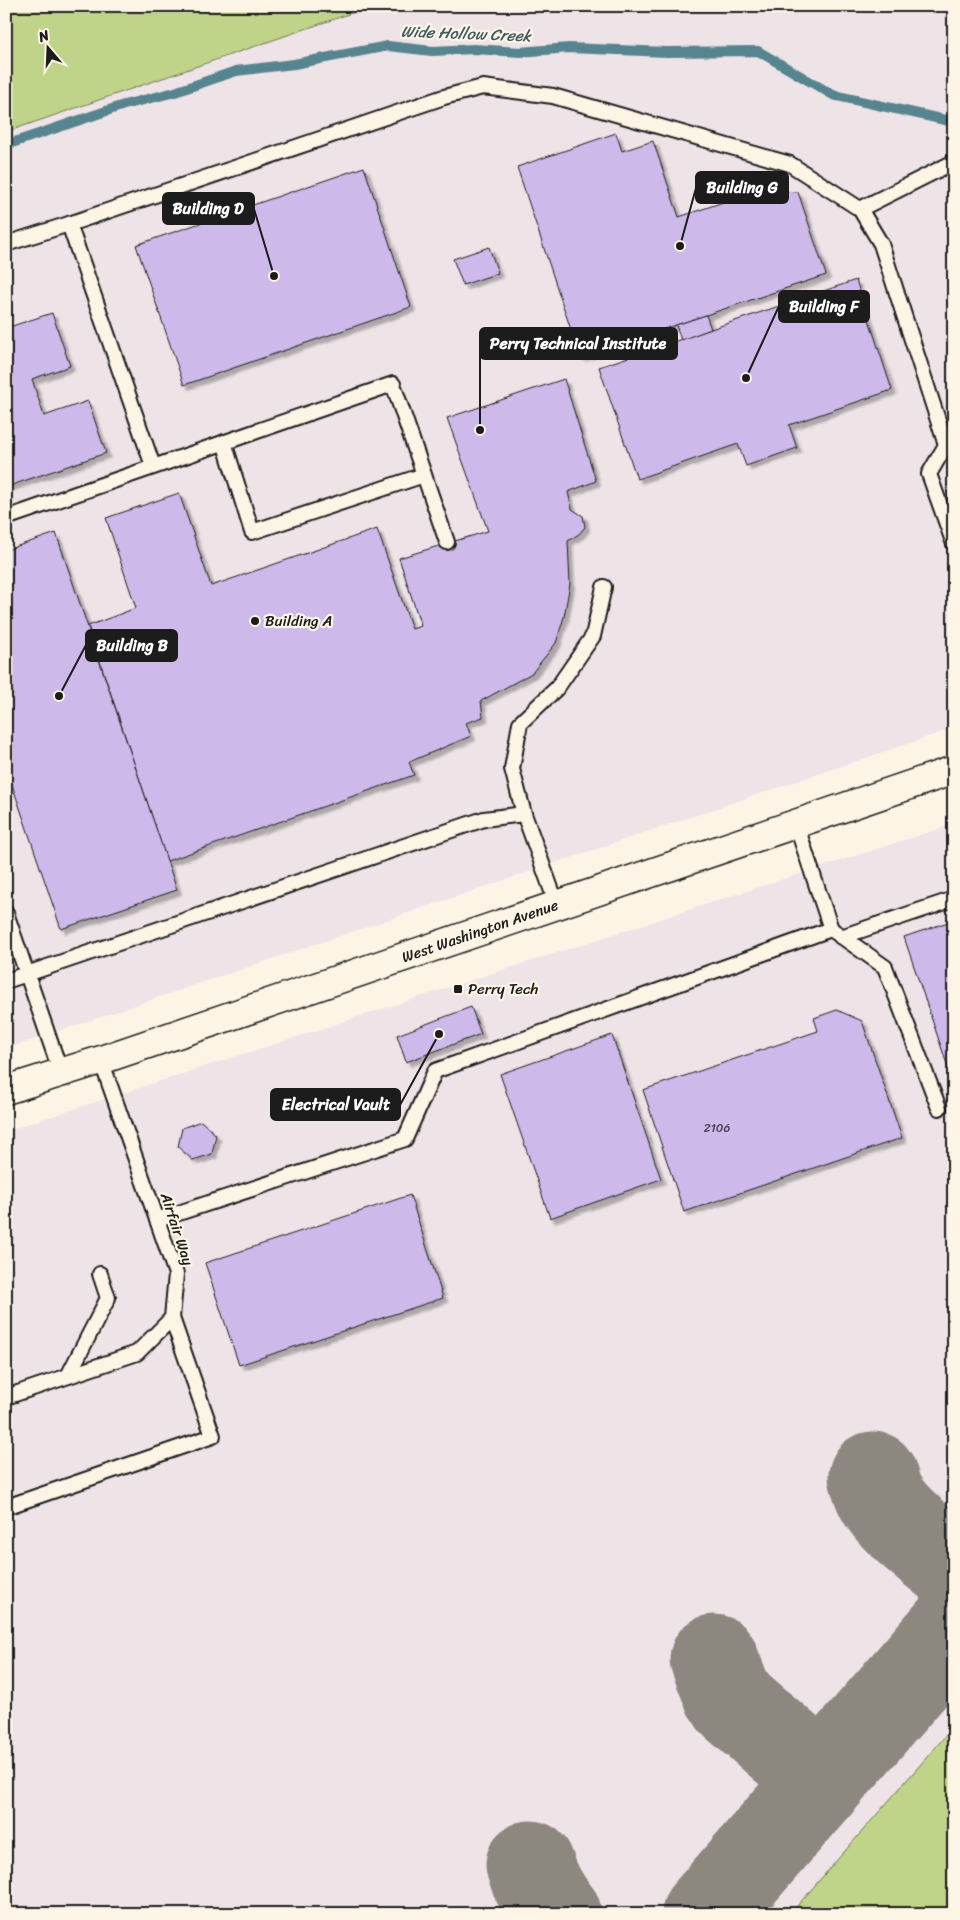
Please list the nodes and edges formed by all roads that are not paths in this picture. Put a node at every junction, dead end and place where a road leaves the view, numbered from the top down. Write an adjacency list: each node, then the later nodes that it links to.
1 (954, 162): 2 (lane)
2 (860, 209): 3 (lane); 10 (lane)
3 (69, 224): 4 (lane); 6 (lane)
4 (6, 244)
5 (224, 442): 6 (lane); 7 (lane); 7 (lane)
6 (153, 466): 8 (lane)
7 (424, 475): 9 (lane)
8 (6, 518)
9 (447, 542)
10 (954, 544)
11 (604, 587): 13 (lane)
12 (954, 770): 14 (main road, West Washington Avenue)
13 (524, 814): 16 (lane); 19 (lane)
14 (796, 824): 16 (main road, West Washington Avenue); 18 (lane)
15 (954, 899): 18 (lane)
16 (557, 905): 21 (main road, West Washington Avenue)
17 (6, 914): 19 (lane)
18 (836, 933): 24 (lane); 25 (lane)
19 (27, 974): 20 (lane); 22 (lane)
20 (6, 981)
21 (102, 1060): 22 (main road, West Washington Avenue); 25 (lane, Airfair Way)
22 (61, 1073): 23 (main road, West Washington Avenue)
23 (6, 1090)
24 (938, 1108)
25 (157, 1220): 27 (lane, Airfair Way)
26 (100, 1274): 28 (lane)
27 (172, 1318): 28 (lane); 30 (lane)
28 (68, 1376): 29 (lane)
29 (6, 1397)
30 (6, 1507)

